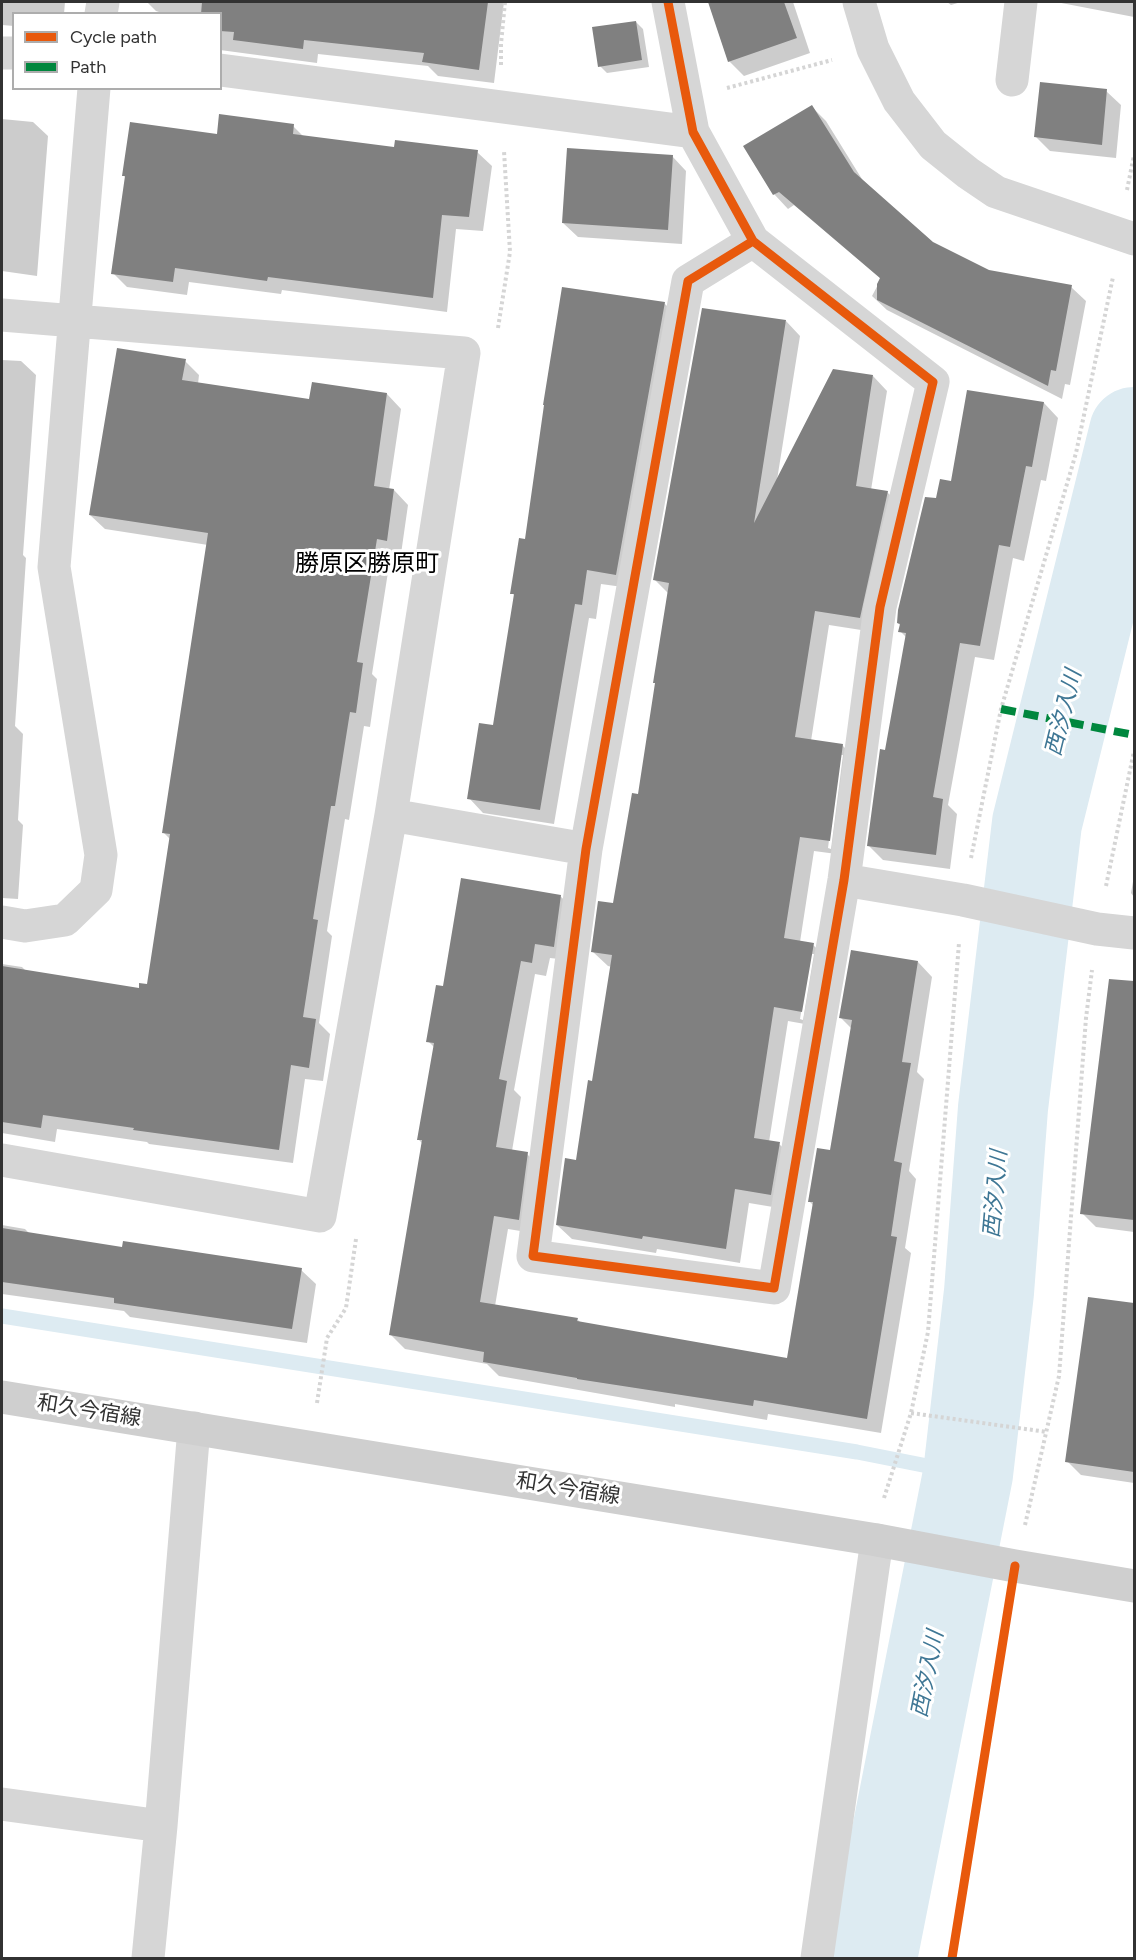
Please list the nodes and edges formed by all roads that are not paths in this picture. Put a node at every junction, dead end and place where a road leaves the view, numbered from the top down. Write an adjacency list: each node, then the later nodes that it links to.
1 (668, 2): 7 (street)
2 (859, 2): 8 (street)
3 (1021, 2): 5 (street)
4 (222, 70): 7 (street)
5 (1012, 80)
6 (94, 90): 11 (street)
7 (693, 132): 9 (street)
8 (1128, 237)
9 (753, 241): 13 (street); 14 (street)
10 (2, 315): 11 (street)
11 (73, 320): 12 (street); 15 (street)
12 (391, 814): 13 (street); 17 (street)
13 (586, 849): 14 (street)
14 (844, 880): 16 (street)
15 (2, 922)
16 (1134, 933)
17 (2, 1160)
18 (2, 1397): 19 (main road, 和久今宿線)
19 (194, 1428): 20 (main road, 和久今宿線); 23 (street)
20 (886, 1542): 21 (main road, 和久今宿線); 25 (street)
21 (1134, 1586)
22 (2, 1804): 23 (street)
23 (161, 1826): 24 (street)
24 (148, 1959)
25 (817, 1959)

